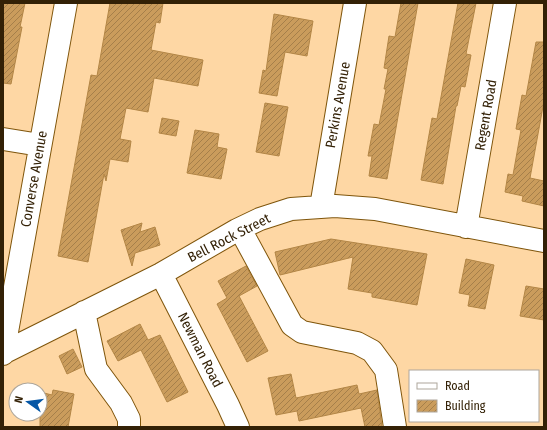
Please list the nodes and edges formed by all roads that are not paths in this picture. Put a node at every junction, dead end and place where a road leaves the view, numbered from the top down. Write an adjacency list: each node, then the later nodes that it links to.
1 (66, 3): 5 (street, Converse Avenue)
2 (355, 3): 6 (street, Perkins Avenue)
3 (505, 3): 7 (street, Regent Road)
4 (3, 139): 5 (street)
5 (40, 145): 12 (street, Converse Avenue)
6 (321, 207): 7 (street, Bell Rock Street); 8 (street, Bell Rock Street)
7 (466, 227): 9 (street, Bell Rock Street)
8 (240, 229): 10 (street, Bell Rock Street); 15 (street)
9 (544, 241)
10 (160, 274): 11 (street, Bell Rock Street); 14 (street, Newman Road)
11 (84, 312): 12 (street, Bell Rock Street); 13 (street)
12 (3, 353)
13 (129, 427)
14 (238, 427)
15 (395, 427)

